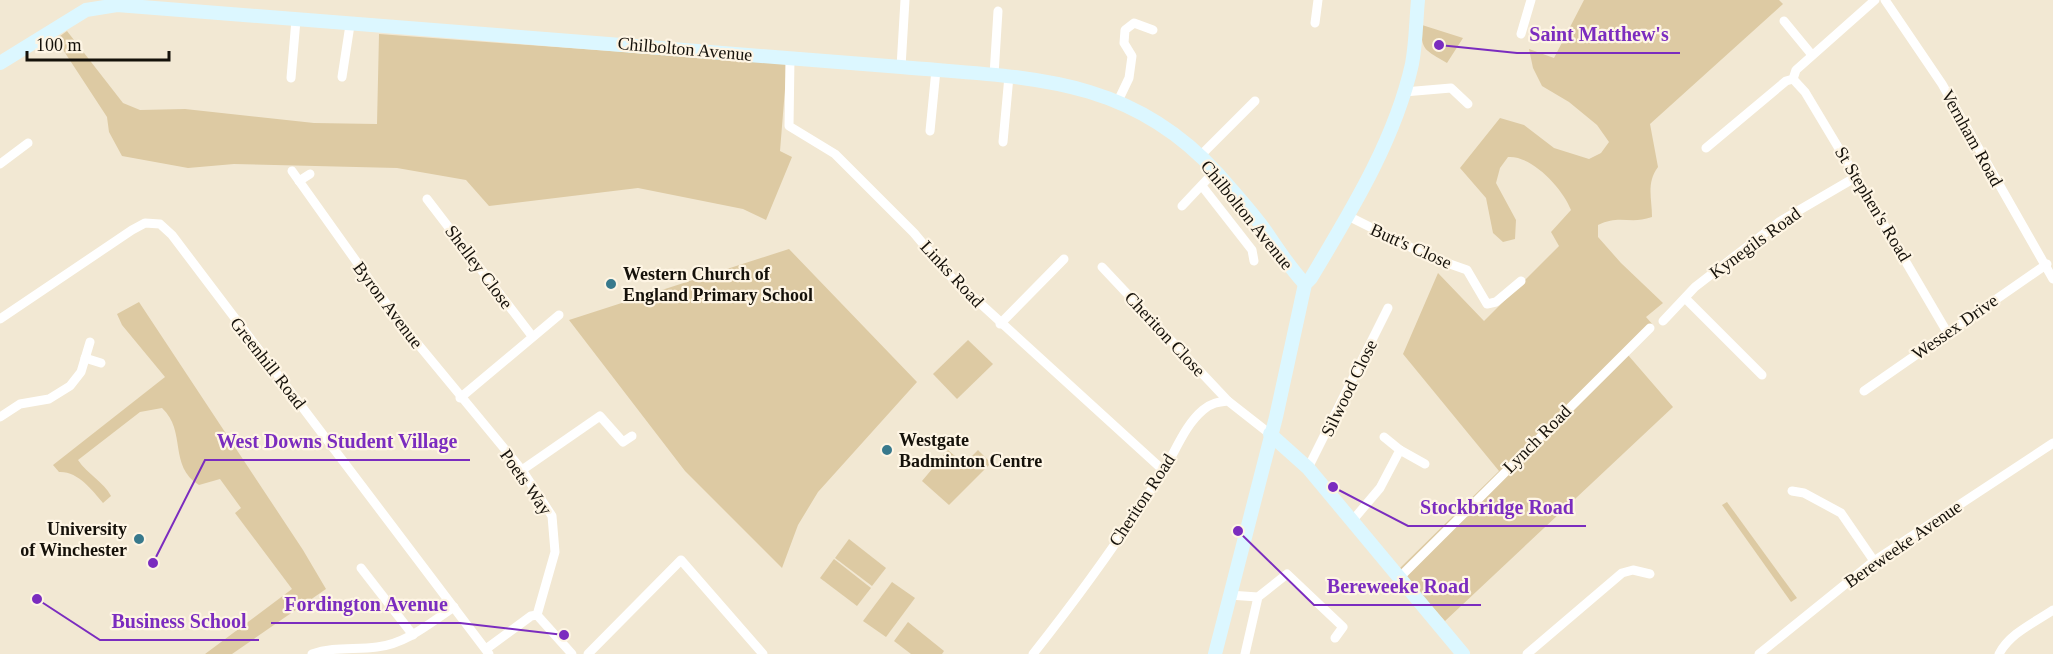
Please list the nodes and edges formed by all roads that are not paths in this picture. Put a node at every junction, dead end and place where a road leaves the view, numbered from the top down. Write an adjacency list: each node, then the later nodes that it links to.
1 (905, 0): 17 (street)
2 (1318, 0): 10 (street)
3 (1418, 0): 24 (main road)
4 (1531, 0): 13 (street)
5 (1875, 0): 14 (street)
6 (1885, 0): 45 (street, Vernham Road)
7 (998, 11): 19 (street)
8 (296, 20): 11 (main road, Chilbolton Avenue); 16 (main road, Chilbolton Avenue); 22 (street)
9 (1784, 21): 14 (street)
10 (1315, 23)
11 (350, 25): 15 (main road, Chilbolton Avenue); 21 (street)
12 (1153, 30): 25 (street)
13 (1521, 34)
14 (1812, 55): 23 (street)
15 (790, 58): 17 (main road, Chilbolton Avenue); 55 (street, Links Road)
16 (0, 63)
17 (901, 67): 18 (main road, Chilbolton Avenue)
18 (936, 70): 19 (main road, Chilbolton Avenue); 28 (street)
19 (994, 75): 20 (main road, Chilbolton Avenue)
20 (1009, 76): 25 (main road, Chilbolton Avenue); 29 (street)
21 (342, 77)
22 (291, 78)
23 (1793, 79): 31 (street); 37 (street, St Stephen's Road)
24 (1404, 92): 27 (street); 42 (main road)
25 (1118, 101): 32 (main road, Chilbolton Avenue)
26 (1255, 101): 32 (street)
27 (1468, 104)
28 (930, 131)
29 (1003, 142)
30 (28, 143): 33 (street)
31 (1706, 148)
32 (1200, 156): 35 (main road, Chilbolton Avenue)
33 (0, 164)
34 (291, 171): 38 (street, Byron Avenue)
35 (1215, 171): 39 (street); 49 (main road, Chilbolton Avenue)
36 (310, 174): 38 (street)
37 (1856, 177): 50 (street, Kynegils Road); 57 (street, St Stephen's Road)
38 (299, 181): 64 (street, Byron Avenue)
39 (1202, 186): 41 (street); 44 (street)
40 (427, 199): 58 (street, Shelley Close)
41 (1182, 206)
42 (1348, 216): 48 (street, Butt's Close); 49 (main road)
43 (1064, 259): 55 (street)
44 (1254, 261)
45 (2047, 264): 47 (street, Vernham Road); 57 (street, Wessex Drive)
46 (1102, 267): 65 (street, Cheriton Close)
47 (2053, 279)
48 (1521, 281)
49 (1305, 284): 68 (main road)
50 (1686, 299): 54 (street, Kynegils Road); 62 (street)
51 (1388, 308): 74 (street, Silwood Close)
52 (559, 315): 58 (street)
53 (0, 319): 85 (street, Greenhill Road)
54 (1663, 321)
55 (1000, 324): 76 (street, Links Road)
56 (1650, 328): 82 (street, Lynch Road)
57 (1947, 332): 63 (street, Wessex Drive)
58 (532, 336): 64 (street)
59 (90, 342): 60 (street)
60 (85, 358): 61 (street); 66 (street)
61 (101, 363)
62 (1762, 375)
63 (1864, 391)
64 (460, 398): 67 (street, Byron Avenue)
65 (1228, 401): 68 (street); 76 (street, Cheriton Road)
66 (0, 417)
67 (482, 424): 75 (street, Poets Way)
68 (1270, 434): 74 (main road); 83 (main road)
69 (632, 436): 75 (street)
70 (1384, 437): 72 (street)
71 (2052, 446): 79 (street, Bereweeke Avenue)
72 (1400, 450): 73 (street); 78 (street)
73 (1425, 464)
74 (1308, 468): 78 (main road)
75 (522, 470): 87 (street, Poets Way)
76 (1164, 471): 96 (street, Cheriton Road)
77 (1792, 490): 79 (street)
78 (1352, 521): 82 (main road)
79 (1874, 561): 101 (street, Bereweeke Avenue)
80 (361, 568): 88 (street)
81 (1650, 574): 100 (street)
82 (1399, 578): 99 (main road)
83 (1229, 595): 84 (street); 97 (main road)
84 (1258, 597): 89 (street); 98 (street)
85 (454, 607): 88 (street); 91 (street, Greenhill Road)
86 (2053, 610): 102 (street)
87 (537, 615): 91 (street); 93 (street)
88 (413, 634): 90 (street)
89 (1335, 638)
90 (376, 651): 92 (street)
91 (488, 652)
92 (312, 654)
93 (572, 654)
94 (588, 654): 95 (street)
95 (763, 654)
96 (1033, 654)
97 (1215, 654)
98 (1245, 654)
99 (1463, 654)
100 (1527, 654)
101 (1759, 654)
102 (1999, 654)

